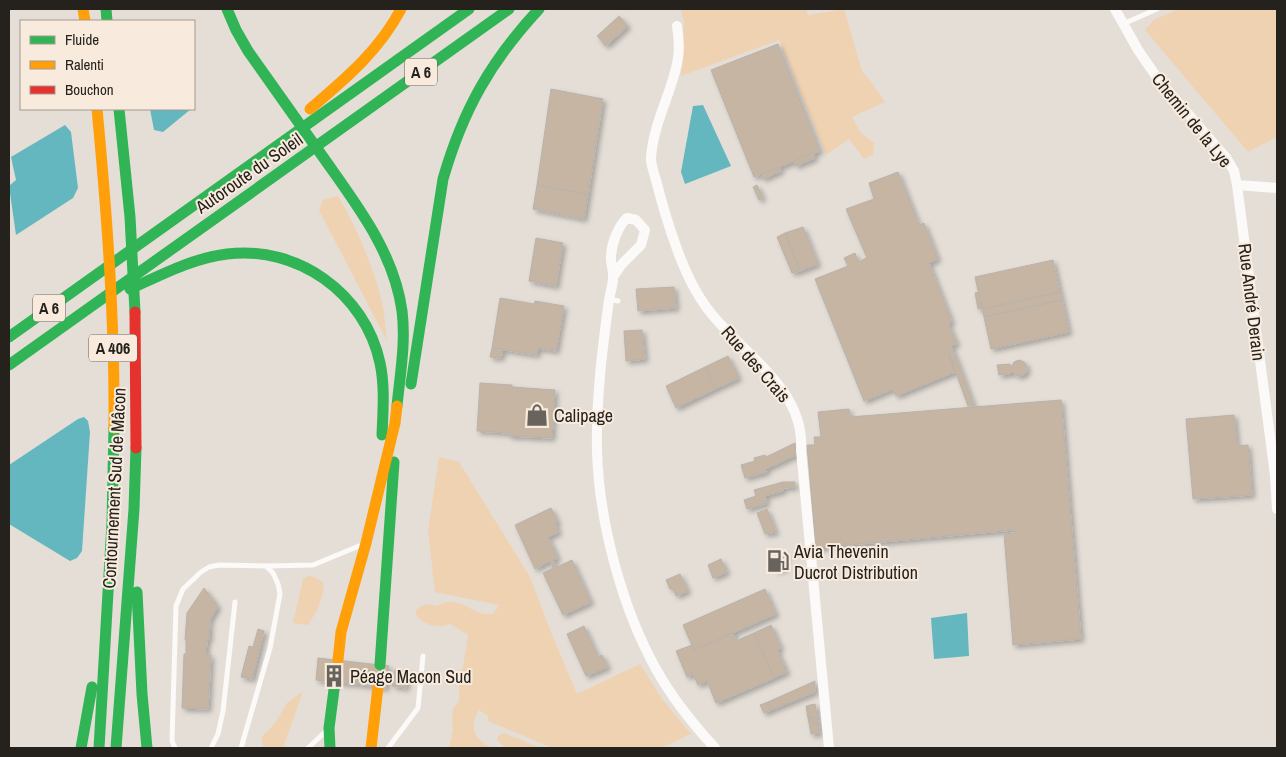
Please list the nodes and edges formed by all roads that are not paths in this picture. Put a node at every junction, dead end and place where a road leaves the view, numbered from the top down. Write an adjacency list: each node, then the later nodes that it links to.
1 (227, 9): 19 (highway)
2 (401, 9): 12 (highway)
3 (469, 9): 12 (highway, Autoroute du Soleil / A 6)
4 (509, 9): 16 (highway, Autoroute du Soleil / A 6)
5 (539, 9): 21 (highway)
6 (1114, 9): 8 (street, Chemin de la Lye)
7 (1157, 9): 8 (lane)
8 (1123, 24): 13 (street, Chemin de la Lye)
9 (677, 26): 46 (street, Rue des Crais)
10 (97, 110): 27 (highway, Contournement Sud de Mâcon / A 406)
11 (119, 110): 23 (highway, Contournement Sud de Mâcon / A 406)
12 (315, 112): 17 (highway, Autoroute du Soleil / A 6)
13 (1238, 185): 14 (street, Chemin de la Lye); 20 (street, Rue André Derain)
14 (1277, 188)
15 (613, 277): 15 (street); 45 (street)
16 (90, 307): 18 (highway, Autoroute du Soleil / A 6); 22 (highway)
17 (9, 337)
18 (9, 365)
19 (395, 423): 21 (highway); 22 (highway)
20 (1276, 475): 24 (street, Rue André Derain)
21 (394, 479): 31 (highway)
22 (380, 486): 25 (highway)
23 (134, 509): 38 (highway, Contournement Sud de Mâcon / A 406); 39 (highway)
24 (1277, 509)
25 (366, 543): 26 (lane); 30 (highway)
26 (266, 566): 40 (lane); 42 (lane)
27 (108, 587): 36 (highway); 37 (highway, Contournement Sud de Mâcon / A 406)
28 (235, 602): 41 (lane)
29 (423, 656): 35 (lane)
30 (338, 660)
31 (380, 665)
32 (335, 682): 34 (highway)
33 (378, 686): 35 (highway)
34 (329, 728): 43 (lane); 44 (highway)
35 (380, 746)
36 (81, 748)
37 (99, 748)
38 (116, 748)
39 (146, 748)
40 (175, 748)
41 (211, 748)
42 (241, 748)
43 (308, 748)
44 (330, 748)
45 (715, 748)
46 (829, 748)

